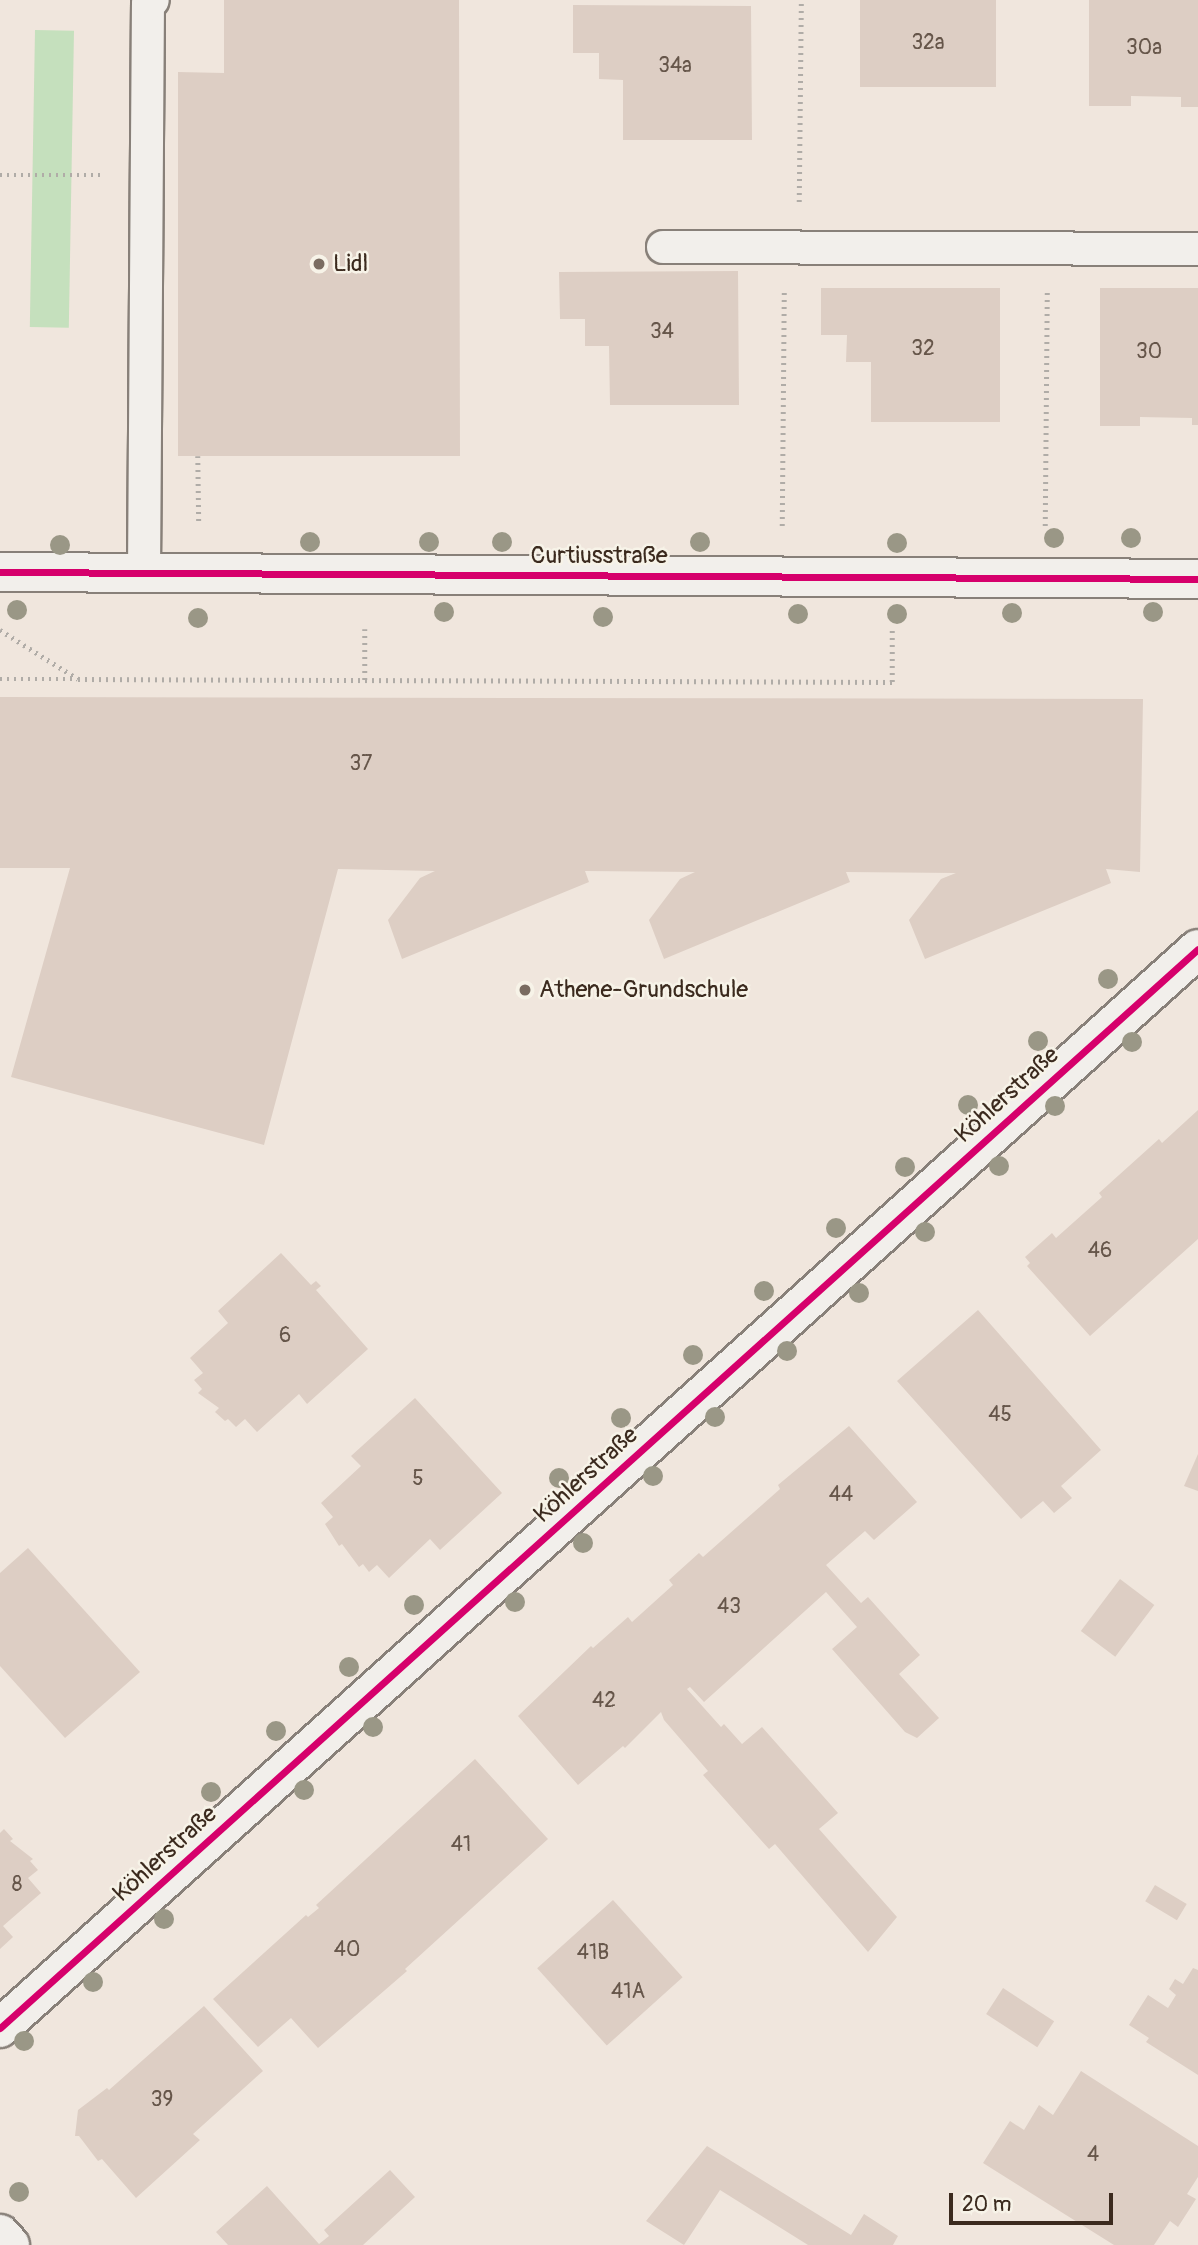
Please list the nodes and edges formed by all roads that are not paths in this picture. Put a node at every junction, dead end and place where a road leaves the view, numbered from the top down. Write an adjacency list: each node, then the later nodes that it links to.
1 (153, 0): 5 (lane)
2 (663, 247): 3 (lane)
3 (1198, 249)
4 (0, 572): 5 (street, Curtiusstraße)
5 (145, 573): 6 (street, Curtiusstraße)
6 (1198, 579)
7 (1198, 949): 8 (street, Köhlerstraße)
8 (0, 2028)
9 (0, 2234): 10 (street)
10 (10, 2245)

